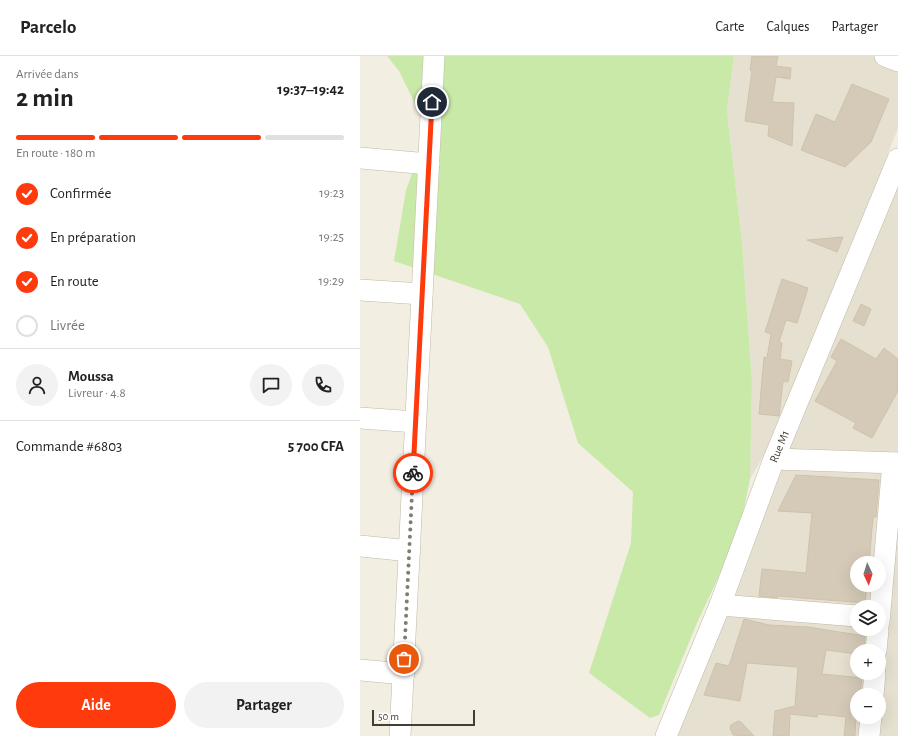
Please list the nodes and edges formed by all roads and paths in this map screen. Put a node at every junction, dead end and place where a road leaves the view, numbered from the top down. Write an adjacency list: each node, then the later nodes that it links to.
1 (434, 56): 6 (street)
2 (885, 56): 3 (street)
3 (898, 61)
4 (360, 158): 6 (street)
5 (898, 159): 11 (street, Rue M1)
6 (429, 164): 8 (street)
7 (360, 290): 8 (street)
8 (422, 294): 10 (street)
9 (360, 418): 10 (street)
10 (416, 422): 14 (street)
11 (774, 459): 12 (street); 16 (street, Rue M1)
12 (895, 463): 15 (street)
13 (360, 546): 14 (street)
14 (410, 551): 21 (street)
15 (881, 600)
16 (720, 605): 17 (street); 24 (street, Rue M1)
17 (850, 615)
18 (886, 618): 19 (street)
19 (898, 619)
20 (360, 670): 21 (street)
21 (404, 674): 23 (street)
22 (870, 724): 25 (street)
23 (400, 736)
24 (666, 736)
25 (869, 736)

